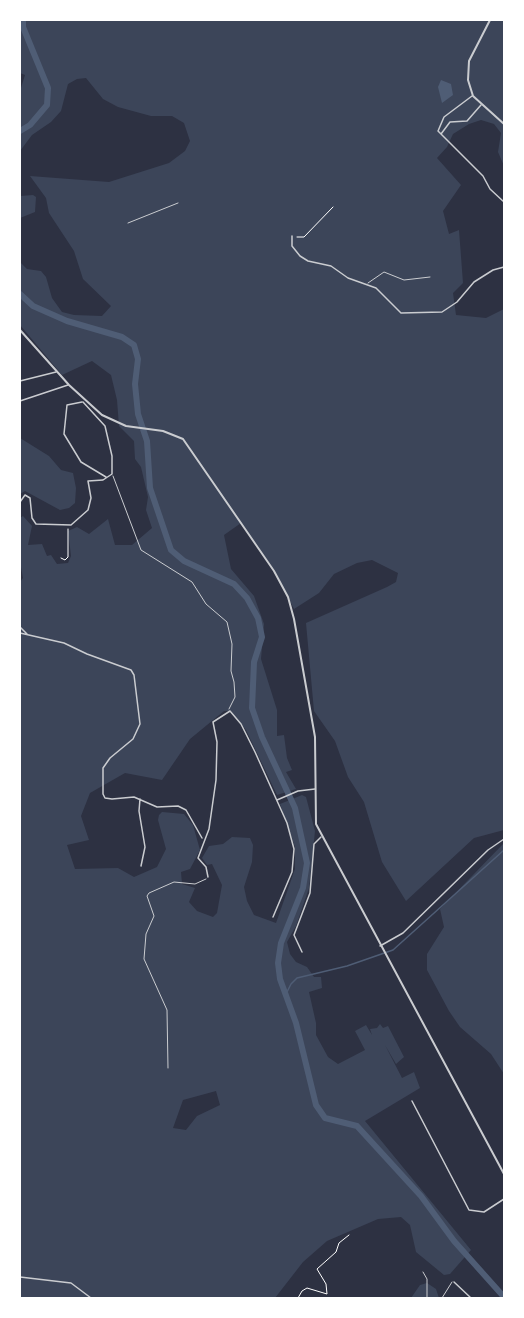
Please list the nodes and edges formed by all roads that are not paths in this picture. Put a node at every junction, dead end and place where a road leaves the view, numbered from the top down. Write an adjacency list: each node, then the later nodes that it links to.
1 (490, 20): 2 (street)
2 (473, 96): 3 (street); 5 (street)
3 (480, 105): 4 (street); 5 (street)
4 (504, 124)
5 (441, 135): 6 (street)
6 (504, 202)
7 (178, 203): 8 (lane)
8 (128, 223)
9 (292, 236): 12 (street)
10 (504, 267): 12 (street)
11 (430, 277): 12 (lane)
12 (366, 284)
13 (20, 330): 14 (street)
14 (57, 372): 15 (street); 16 (street)
15 (20, 381)
16 (69, 385): 17 (street); 18 (street)
17 (20, 401)
18 (84, 402): 19 (street); 20 (street); 26 (street)
19 (112, 474): 20 (street); 25 (lane)
20 (107, 478): 21 (street)
21 (20, 502)
22 (20, 627): 24 (street)
23 (20, 633): 24 (street)
24 (28, 635): 27 (street)
25 (230, 711): 28 (street); 30 (street)
26 (315, 789): 28 (street); 29 (street)
27 (140, 799): 30 (street); 32 (street)
28 (276, 800): 34 (street)
29 (322, 837): 35 (street); 36 (street)
30 (203, 838): 33 (street)
31 (504, 839): 35 (street)
32 (141, 866)
33 (208, 877): 37 (lane)
34 (273, 917)
35 (381, 947): 39 (street)
36 (302, 952)
37 (168, 1068)
38 (412, 1101): 40 (street)
39 (504, 1174)
40 (504, 1199)
41 (423, 1272): 45 (lane)
42 (20, 1277): 44 (street)
43 (454, 1282): 46 (lane); 47 (street)
44 (91, 1299)
45 (427, 1299)
46 (442, 1299)
47 (471, 1299)

